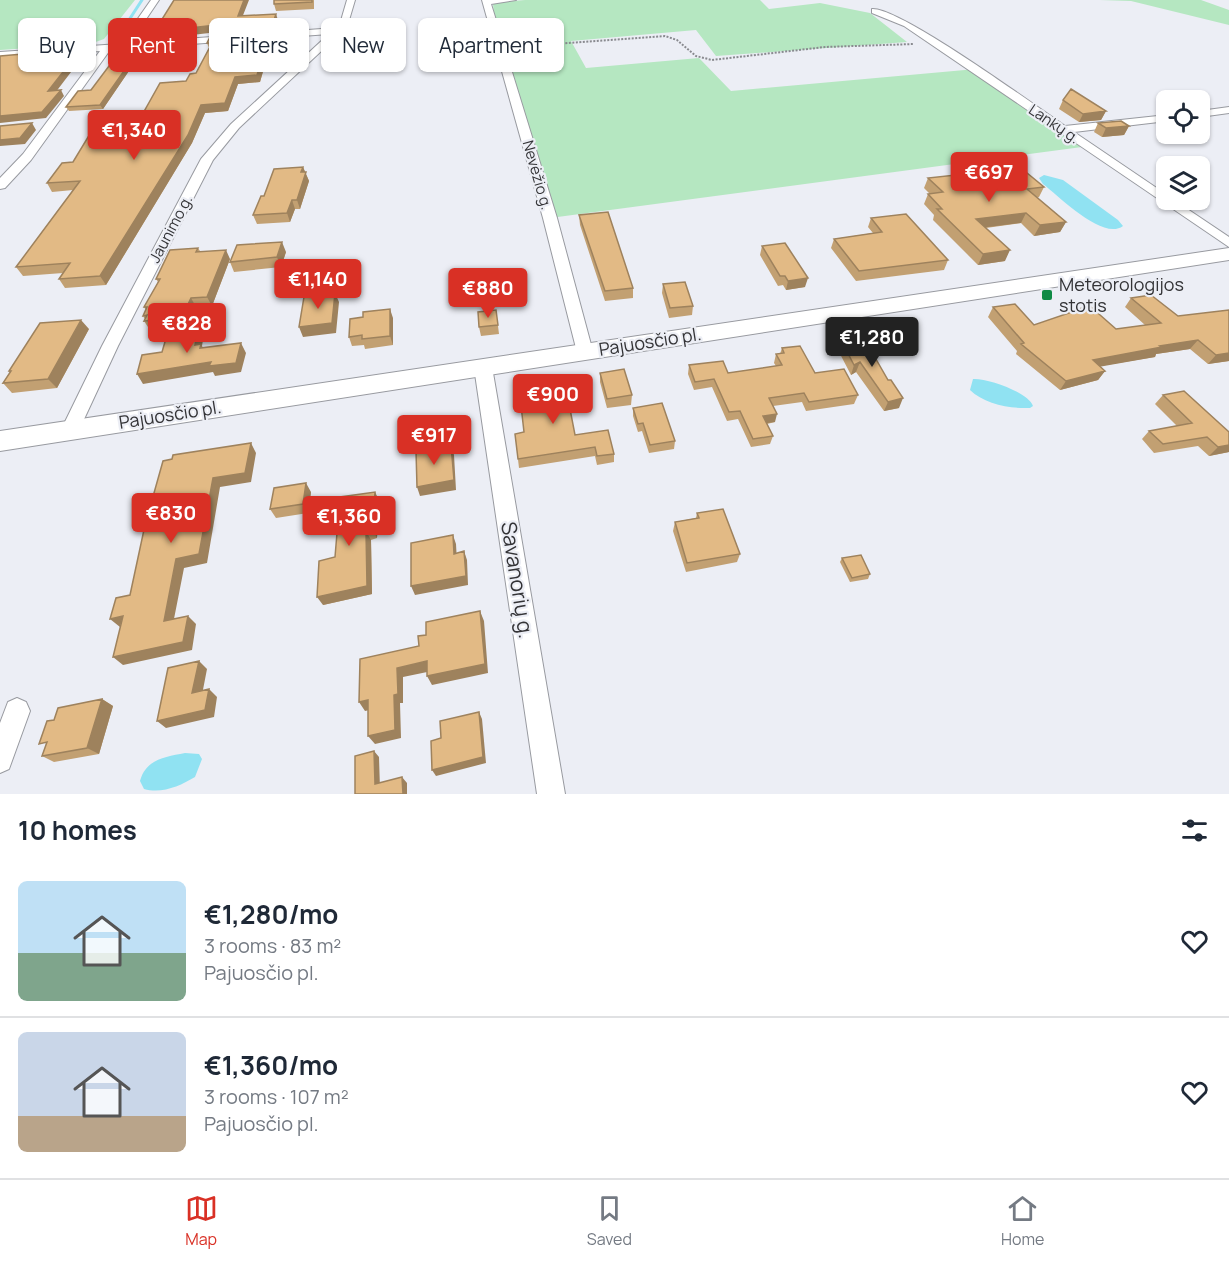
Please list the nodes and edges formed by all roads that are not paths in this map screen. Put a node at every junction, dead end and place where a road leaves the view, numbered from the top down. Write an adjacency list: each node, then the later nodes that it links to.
1 (155, 0): 6 (street)
2 (351, 0): 7 (street, Jaunimo g.)
3 (512, 0): 4 (street)
4 (486, 1): 22 (street, Nevėžio g.)
5 (875, 11): 18 (street, Lankų g.)
6 (143, 18)
7 (347, 18)
8 (321, 32): 9 (street)
9 (197, 40)
10 (321, 45): 24 (street, Jaunimo g.)
11 (107, 47): 12 (street); 16 (street)
12 (0, 55)
13 (1229, 110): 14 (street)
14 (1210, 113)
15 (1156, 119): 18 (street)
16 (53, 123): 17 (street); 19 (street)
17 (32, 125)
18 (1063, 130): 20 (street, Lankų g.)
19 (0, 185)
20 (1229, 243)
21 (1229, 254): 22 (main road, Pajuosčio pl.)
22 (585, 351): 23 (main road, Pajuosčio pl.)
23 (483, 367): 24 (main road, Pajuosčio pl.); 28 (street, Savanorių g.)
24 (70, 430): 25 (main road, Pajuosčio pl.)
25 (0, 441)
26 (17, 711): 27 (street)
27 (0, 760)
28 (551, 794)

